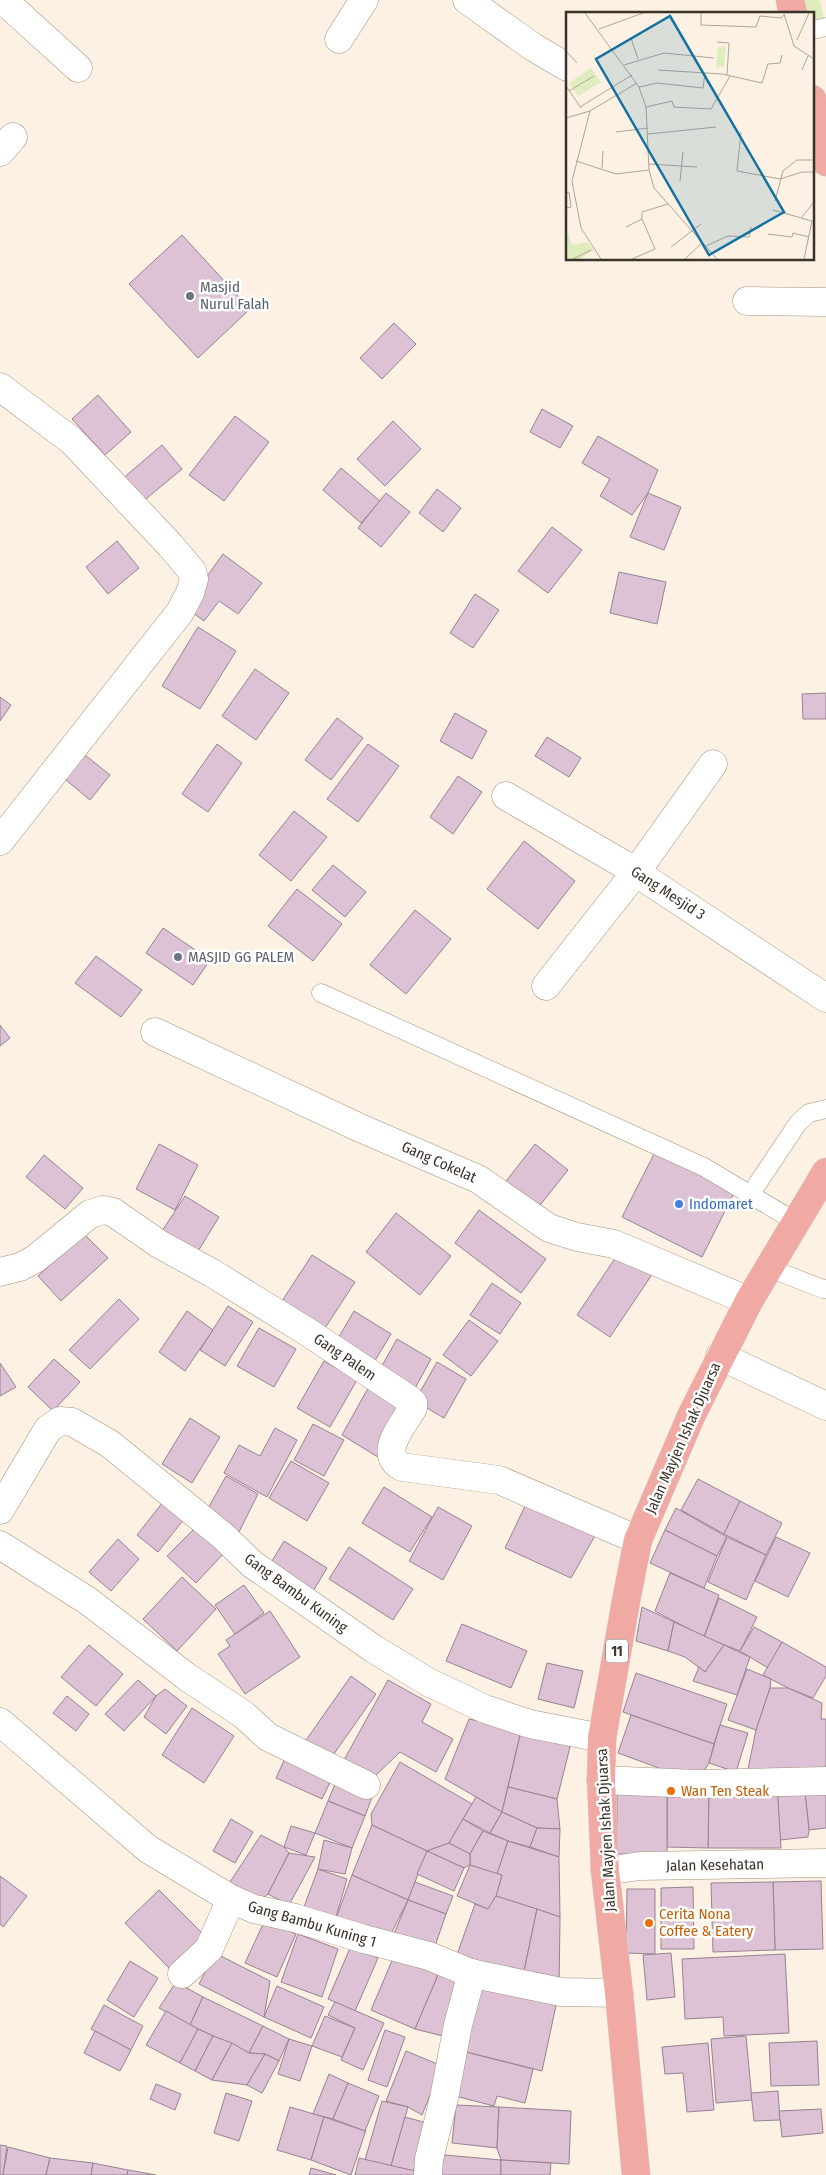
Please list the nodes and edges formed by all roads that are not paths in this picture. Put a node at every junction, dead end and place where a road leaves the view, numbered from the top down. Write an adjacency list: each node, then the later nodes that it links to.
1 (3, 0): 6 (street)
2 (364, 0): 4 (street)
3 (467, 0): 5 (street)
4 (339, 39)
5 (566, 66)
6 (78, 68)
7 (814, 107): 8 (main road)
8 (824, 146)
9 (747, 301): 10 (street)
10 (826, 302)
11 (0, 386): 14 (street)
12 (713, 764): 15 (street)
13 (506, 796): 15 (street, Gang Mesjid 3)
14 (0, 841)
15 (636, 872): 16 (street); 18 (street, Gang Mesjid 3)
16 (546, 986)
17 (320, 993): 22 (lane)
18 (826, 998)
19 (155, 1032): 27 (street, Gang Cokelat)
20 (826, 1109): 22 (lane)
21 (826, 1172): 23 (main road, Jalan Mayjen Ishak Djuarsa / 11)
22 (750, 1195): 23 (lane)
23 (796, 1222): 24 (main road, Jalan Mayjen Ishak Djuarsa / 11)
24 (769, 1268): 26 (lane); 27 (main road, Jalan Mayjen Ishak Djuarsa / 11)
25 (0, 1272): 31 (street, Gang Palem)
26 (826, 1288)
27 (749, 1301): 28 (main road, Jalan Mayjen Ishak Djuarsa / 11)
28 (720, 1356): 29 (street); 31 (main road, Jalan Mayjen Ishak Djuarsa / 11)
29 (826, 1406)
30 (0, 1510): 34 (street, Gang Bambu Kuning)
31 (638, 1540): 34 (main road, Jalan Mayjen Ishak Djuarsa / 11)
32 (0, 1545): 37 (street)
33 (0, 1722): 40 (street, Gang Bambu Kuning 1)
34 (602, 1738): 35 (main road, Jalan Mayjen Ishak Djuarsa / 11)
35 (601, 1780): 36 (street); 39 (main road, Jalan Mayjen Ishak Djuarsa / 11)
36 (826, 1781)
37 (366, 1785)
38 (826, 1863): 39 (street, Jalan Kesehatan)
39 (605, 1870): 43 (main road, Jalan Mayjen Ishak Djuarsa / 11)
40 (231, 1899): 41 (street, Gang Bambu Kuning 1); 42 (street)
41 (472, 1973): 43 (street, Gang Bambu Kuning 1); 44 (street)
42 (182, 1974)
43 (619, 1993): 45 (main road, Jalan Mayjen Ishak Djuarsa / 11)
44 (428, 2175)
45 (636, 2175)

